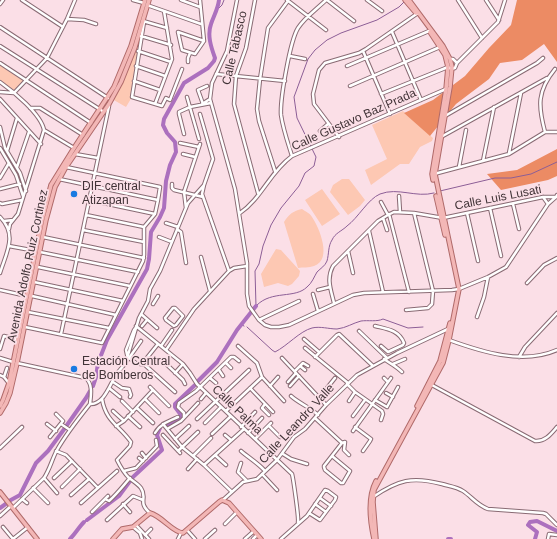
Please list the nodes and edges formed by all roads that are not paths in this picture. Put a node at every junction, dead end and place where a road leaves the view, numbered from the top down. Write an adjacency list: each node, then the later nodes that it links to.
1 (3, 0): 19 (street)
2 (22, 0): 32 (street)
3 (75, 0): 25 (street)
4 (133, 0): 18 (street)
5 (149, 0): 18 (main road, Avenida Adolfo Ruiz Cortinez)
6 (181, 0): 20 (street)
7 (200, 0): 20 (street)
8 (237, 0): 65 (street)
9 (255, 0): 67 (street, Calle Tabasco)
10 (287, 0): 24 (street); 70 (street)
11 (327, 0): 24 (street); 28 (street)
12 (367, 0): 22 (street)
13 (405, 0): 23 (main road)
14 (409, 0): 23 (main road)
15 (458, 0): 38 (street)
16 (486, 0): 26 (street)
17 (505, 0): 26 (street)
18 (145, 3): 21 (street); 27 (main road, Avenida Adolfo Ruiz Cortinez); 73 (main road, Avenida Adolfo Ruiz Cortinez)
19 (0, 4)
20 (200, 7): 30 (street)
21 (164, 11): 30 (street); 33 (street)
22 (382, 11)
23 (418, 14): 35 (main road); 36 (street); 52 (main road)
24 (308, 17): 34 (street); 47 (street)
25 (67, 19): 29 (street); 32 (street)
26 (499, 20): 38 (street)
27 (143, 21): 33 (street); 37 (street); 73 (main road, Avenida Adolfo Ruiz Cortinez)
28 (354, 21)
29 (96, 24)
30 (201, 24): 39 (street)
31 (0, 27): 48 (street)
32 (63, 27): 48 (street)
33 (167, 28): 42 (street)
34 (326, 30)
35 (429, 30): 40 (street); 43 (main road)
36 (392, 32): 40 (street); 44 (street)
37 (141, 36): 42 (street); 45 (street)
38 (482, 38): 56 (street)
39 (204, 41): 46 (street); 46 (street)
40 (398, 45): 49 (street); 55 (street)
41 (0, 46): 61 (street)
42 (171, 46): 53 (street)
43 (440, 47): 52 (main road); 55 (street)
44 (363, 51): 49 (street); 105 (street)
45 (138, 52): 53 (street); 58 (street)
46 (188, 52): 54 (street)
47 (290, 56): 51 (street); 76 (street)
48 (48, 58): 61 (street); 88 (street)
49 (366, 58): 59 (street); 68 (street)
50 (543, 58): 101 (street)
51 (306, 59)
52 (449, 60): 56 (street); 60 (main road); 64 (main road)
53 (171, 62): 66 (street)
54 (188, 62)
55 (405, 63): 68 (street); 72 (street)
56 (457, 63): 64 (street)
57 (0, 64): 71 (street)
58 (136, 66): 66 (street); 74 (street)
59 (347, 66)
60 (448, 67): 64 (street); 72 (street); 80 (main road)
61 (36, 69): 71 (street); 98 (street)
62 (182, 69): 93 (street)
63 (555, 69): 69 (street)
64 (452, 70): 80 (main road)
65 (216, 74): 67 (street); 91 (street)
66 (166, 76): 82 (street)
67 (236, 76): 70 (street); 146 (street, Calle Tabasco)
68 (373, 76): 79 (street); 86 (street)
69 (547, 78): 77 (street); 81 (street)
70 (260, 79): 76 (street); 134 (street)
71 (25, 80): 84 (street); 104 (street)
72 (413, 80): 86 (street); 90 (street)
73 (120, 81): 88 (main road, Avenida Adolfo Ruiz Cortinez); 92 (main road, Avenida Adolfo Ruiz Cortinez)
74 (134, 81): 82 (street); 93 (street)
75 (0, 82): 84 (street)
76 (285, 82): 126 (street)
77 (537, 84): 81 (street); 85 (street)
78 (207, 86): 94 (street)
79 (350, 86)
80 (448, 88): 90 (street, Calle Gustavo Baz Prada); 101 (main road); 103 (main road)
81 (542, 88): 111 (street)
82 (160, 90): 93 (street)
83 (0, 92): 84 (street)
84 (14, 93): 97 (street)
85 (521, 93): 96 (street); 125 (street)
86 (381, 94): 100 (street)
87 (188, 97): 95 (street)
88 (108, 98): 98 (main road, Avenida Adolfo Ruiz Cortinez)
89 (0, 100): 102 (street)
90 (421, 100): 100 (street, Calle Gustavo Baz Prada)
91 (211, 101): 94 (street); 163 (street)
92 (109, 104): 98 (main road, Avenida Adolfo Ruiz Cortinez); 128 (street)
93 (155, 104)
94 (203, 104): 95 (street)
95 (190, 107): 113 (street); 117 (street)
96 (494, 107): 116 (street); 129 (street)
97 (30, 108): 107 (street); 114 (street)
98 (102, 111): 104 (main road, Avenida Adolfo Ruiz Cortinez); 123 (main road, Avenida Adolfo Ruiz Cortinez)
99 (200, 114): 141 (street)
100 (390, 114): 115 (street, Calle Gustavo Baz Prada)
101 (445, 116): 103 (street); 116 (main road)
102 (17, 118): 110 (street); 122 (street)
103 (441, 118): 116 (main road)
104 (91, 123): 114 (main road, Avenida Adolfo Ruiz Cortinez)
105 (328, 124): 109 (street); 115 (street)
106 (0, 127): 122 (street)
107 (44, 130): 119 (street); 121 (street)
108 (466, 130): 132 (street)
109 (320, 131)
110 (30, 132): 119 (street); 133 (street)
111 (545, 132): 112 (street); 125 (street)
112 (557, 132)
113 (184, 134)
114 (83, 135): 121 (main road, Avenida Adolfo Ruiz Cortinez)
115 (339, 137): 126 (street, Calle Gustavo Baz Prada)
116 (440, 138): 136 (main road)
117 (199, 139)
118 (180, 143): 127 (street)
119 (41, 144): 144 (street)
120 (0, 148): 130 (street)
121 (74, 148): 123 (main road, Avenida Adolfo Ruiz Cortinez)
122 (7, 151): 133 (street)
123 (73, 153): 128 (street); 131 (main road, Avenida Adolfo Ruiz Cortinez); 138 (main road, Avenida Adolfo Ruiz Cortinez)
124 (183, 154): 127 (street)
125 (509, 154): 129 (street)
126 (292, 156): 134 (street, Calle Gustavo Baz Prada)
127 (195, 157): 145 (street)
128 (98, 158): 135 (street)
129 (483, 161): 132 (street)
130 (9, 163): 137 (street); 139 (street)
131 (66, 167): 135 (street); 138 (main road, Avenida Adolfo Ruiz Cortinez)
132 (458, 167): 136 (street)
133 (17, 168): 144 (street)
134 (275, 172): 146 (street, Calle Gustavo Baz Prada)
135 (95, 174): 142 (street); 154 (street)
136 (433, 174): 171 (main road)
137 (0, 178)
138 (56, 179): 142 (street); 155 (main road, Avenida Adolfo Ruiz Cortinez)
139 (20, 184): 143 (street); 152 (street)
140 (172, 184): 145 (street)
141 (204, 185): 147 (street); 150 (street)
142 (92, 187): 153 (street); 154 (street)
143 (0, 189)
144 (26, 190): 152 (street)
145 (184, 192): 147 (street); 160 (street)
146 (258, 194): 163 (street, Calle Gustavo Baz Prada)
147 (195, 195): 150 (street); 160 (street)
148 (399, 196): 162 (street)
149 (556, 196): 151 (street, Calle Luis Lusati); 159 (street)
150 (203, 197): 199 (street)
151 (543, 197): 158 (street, Calle Luis Lusati); 159 (street)
152 (23, 198): 157 (street); 172 (street)
153 (89, 200): 166 (street); 168 (street)
154 (158, 200): 166 (street)
155 (48, 201): 182 (main road, Avenida Adolfo Ruiz Cortinez); 188 (main road, Avenida Adolfo Ruiz Cortinez)
156 (381, 202): 167 (street)
157 (1, 204)
158 (513, 204): 161 (street, Calle Luis Lusati); 177 (street)
159 (548, 204): 204 (street)
160 (186, 208): 176 (street)
161 (490, 208): 165 (street, Calle Luis Lusati); 190 (street)
162 (400, 212): 164 (street); 167 (street)
163 (240, 213): 197 (street)
164 (414, 213): 171 (street); 214 (street)
165 (467, 213): 171 (street, Calle Luis Lusati); 195 (street)
166 (155, 214): 175 (street)
167 (389, 214): 170 (street); 216 (street)
168 (86, 215): 175 (street); 179 (street)
169 (0, 217): 173 (street)
170 (383, 218): 180 (street); 181 (street)
171 (442, 218): 209 (main road)
172 (14, 220): 173 (street); 178 (street)
173 (4, 221): 178 (street)
174 (166, 224): 176 (street)
175 (144, 227): 184 (street)
176 (178, 228): 185 (street); 196 (street)
177 (519, 229)
178 (8, 230): 187 (street)
179 (83, 230): 184 (street); 186 (street)
180 (387, 230)
181 (369, 231): 189 (street); 215 (street)
182 (43, 237): 186 (street); 188 (main road, Avenida Adolfo Ruiz Cortinez)
183 (159, 237): 185 (street)
184 (144, 242): 192 (street)
185 (172, 242): 220 (street)
186 (80, 244): 192 (street); 194 (street)
187 (9, 246): 188 (street); 201 (street)
188 (39, 251): 194 (street); 198 (main road, Avenida Adolfo Ruiz Cortinez); 218 (main road, Avenida Adolfo Ruiz Cortinez)
189 (348, 251): 203 (street); 208 (street)
190 (501, 256)
191 (201, 257): 213 (street)
192 (144, 258): 200 (street)
193 (557, 258): 206 (street)
194 (77, 260): 200 (street); 202 (street)
195 (478, 261)
196 (186, 263)
197 (247, 266): 199 (street); 235 (street)
198 (38, 267): 202 (street); 205 (main road, Avenida Adolfo Ruiz Cortinez)
199 (229, 271): 213 (street)
200 (138, 272): 207 (street)
201 (0, 273)
202 (74, 274): 207 (street); 211 (street)
203 (353, 274)
204 (488, 277): 209 (street); 231 (street)
205 (34, 282): 211 (street); 218 (main road, Avenida Adolfo Ruiz Cortinez)
206 (527, 283)
207 (130, 286): 221 (street)
208 (330, 287): 212 (street); 223 (street)
209 (458, 289): 214 (street); 243 (main road)
210 (0, 290): 218 (street)
211 (70, 290): 221 (street); 224 (street)
212 (318, 290)
213 (210, 291): 236 (street)
214 (433, 291): 216 (street); 226 (street)
215 (383, 292): 216 (street); 223 (street)
216 (409, 292)
217 (313, 294): 225 (street)
218 (30, 296): 224 (street); 227 (main road, Avenida Adolfo Ruiz Cortinez); 240 (main road, Avenida Adolfo Ruiz Cortinez)
219 (158, 296): 220 (street)
220 (149, 297): 229 (street)
221 (123, 301): 230 (street)
222 (299, 301): 235 (street)
223 (334, 302): 225 (street)
224 (67, 304): 230 (street); 232 (street)
225 (318, 310): 235 (street)
226 (406, 310)
227 (28, 312): 232 (street); 240 (main road, Avenida Adolfo Ruiz Cortinez)
228 (557, 313): 263 (street)
229 (141, 314): 234 (street); 237 (street)
230 (116, 315): 241 (street)
231 (477, 317)
232 (64, 319): 241 (street); 246 (street)
233 (181, 319): 233 (street); 236 (street)
234 (147, 320): 238 (street); 242 (street)
235 (259, 320)
236 (185, 322): 257 (street)
237 (136, 326): 251 (street, Calle Palma); 261 (street)
238 (142, 326)
239 (375, 326): 256 (street)
240 (23, 327): 246 (street); 248 (main road, Avenida Adolfo Ruiz Cortinez); 271 (main road, Avenida Adolfo Ruiz Cortinez)
241 (109, 328): 246 (street)
242 (157, 328)
243 (450, 329): 249 (main road); 260 (street, Calle Leandro Valle)
244 (172, 330): 251 (street)
245 (359, 331): 267 (street)
246 (61, 334)
247 (304, 339): 259 (street)
248 (18, 340): 255 (street); 271 (main road, Avenida Adolfo Ruiz Cortinez)
249 (448, 340): 263 (street); 303 (main road)
250 (141, 341): 261 (street)
251 (159, 345): 257 (street, Calle Palma); 266 (street)
252 (238, 346): 290 (street)
253 (381, 346): 256 (street)
254 (305, 348): 262 (street)
255 (0, 349)
256 (395, 349): 260 (street)
257 (166, 350): 273 (street, Calle Palma)
258 (557, 350): 263 (street)
259 (319, 352): 262 (street); 277 (street)
260 (397, 353): 267 (street, Calle Leandro Valle)
261 (128, 356): 296 (street); 312 (street)
262 (315, 357): 301 (street)
263 (519, 357)
264 (0, 358): 271 (street)
265 (282, 358): 283 (street)
266 (146, 359)
267 (385, 359): 274 (street); 277 (street, Calle Leandro Valle)
268 (405, 359): 274 (street)
269 (163, 361): 285 (street)
270 (239, 361): 272 (street)
271 (15, 363): 299 (main road, Avenida Adolfo Ruiz Cortinez); 333 (street); 346 (main road, Avenida Adolfo Ruiz Cortinez)
272 (226, 363): 279 (street); 280 (street)
273 (183, 364): 285 (street); 309 (street, Calle Palma)
274 (393, 364): 284 (street)
275 (300, 366): 276 (street); 282 (street); 283 (street)
276 (308, 366)
277 (373, 366): 301 (street, Calle Leandro Valle)
278 (7, 368): 289 (street)
279 (231, 368)
280 (218, 370): 287 (street); 292 (street)
281 (249, 370): 331 (street)
282 (305, 370)
283 (295, 372): 288 (street); 297 (street)
284 (402, 372)
285 (175, 373): 302 (street)
286 (0, 376): 289 (street)
287 (224, 376)
288 (299, 376): 305 (street); 320 (street)
289 (4, 377): 299 (street)
290 (262, 377): 304 (street); 310 (street)
291 (278, 377): 304 (street)
292 (210, 378): 300 (street); 309 (street)
293 (335, 378): 320 (street)
294 (384, 378): 298 (street)
295 (391, 378): 298 (street)
296 (113, 382): 308 (street); 319 (street)
297 (288, 382)
298 (388, 382): 327 (street)
299 (9, 383): 325 (main road, Avenida Adolfo Ruiz Cortinez)
300 (216, 383)
301 (347, 383): 313 (street); 336 (street, Calle Leandro Valle)
302 (185, 384)
303 (430, 384): 374 (street); 436 (main road)
304 (270, 386): 329 (street)
305 (290, 386)
306 (150, 387): 311 (street)
307 (398, 387): 321 (street)
308 (109, 388): 318 (street); 322 (street)
309 (200, 388): 314 (street, Calle Palma); 355 (street)
310 (250, 388): 334 (street); 342 (street)
311 (153, 390): 323 (street); 338 (street)
312 (175, 392)
313 (355, 392): 326 (street); 330 (street)
314 (206, 393): 324 (street); 331 (street, Calle Palma)
315 (386, 393): 321 (street)
316 (0, 395): 325 (street)
317 (291, 396): 350 (street)
318 (120, 397)
319 (130, 398)
320 (319, 398): 336 (street)
321 (393, 398): 327 (street)
322 (102, 399): 333 (street); 367 (street)
323 (145, 399): 340 (street); 348 (street)
324 (201, 399)
325 (3, 400): 337 (main road, Avenida Adolfo Ruiz Cortinez)
326 (365, 400): 335 (street); 353 (street)
327 (375, 400): 335 (street)
328 (122, 401): 343 (street)
329 (284, 401)
330 (349, 401)
331 (215, 402): 339 (street, Calle Palma); 358 (street)
332 (198, 403): 355 (street)
333 (90, 404): 377 (street)
334 (265, 404): 345 (street); 349 (street)
335 (372, 404): 359 (street); 373 (street)
336 (326, 405): 350 (street, Calle Leandro Valle)
337 (0, 406)
338 (169, 406)
339 (221, 407): 342 (street, Calle Palma); 362 (street)
340 (137, 408): 343 (street); 361 (street)
341 (113, 411): 360 (street)
342 (226, 411): 352 (street, Calle Palma)
343 (133, 412): 351 (street)
344 (255, 412): 369 (street)
345 (273, 412)
346 (0, 413)
347 (56, 414): 365 (street)
348 (159, 414)
349 (269, 415)
350 (318, 415): 357 (street, Calle Leandro Valle)
351 (128, 416): 360 (street); 372 (street)
352 (231, 416): 369 (street, Calle Palma); 383 (street)
353 (353, 416)
354 (178, 417): 366 (street)
355 (184, 417): 375 (street)
356 (262, 418): 382 (street)
357 (315, 418): 393 (street); 401 (street, Calle Leandro Valle)
358 (198, 419)
359 (380, 420)
360 (124, 421): 367 (street)
361 (153, 423)
362 (205, 423)
363 (272, 423): 370 (street)
364 (47, 424): 378 (street)
365 (61, 424): 377 (street); 378 (street)
366 (163, 424): 375 (street); 381 (street)
367 (116, 426): 418 (street)
368 (189, 426): 389 (street)
369 (241, 426): 376 (street, Calle Palma)
370 (269, 426): 386 (street); 390 (street)
371 (22, 427): 395 (street)
372 (140, 427)
373 (356, 427): 379 (street); 398 (street)
374 (557, 427)
375 (167, 429): 389 (street)
376 (244, 429): 382 (street, Calle Palma); 392 (street)
377 (70, 430): 396 (street)
378 (56, 431): 387 (street)
379 (353, 431)
380 (198, 432): 394 (street)
381 (155, 433)
382 (248, 433): 390 (street, Calle Palma)
383 (212, 434)
384 (163, 435): 394 (street)
385 (225, 435): 392 (street)
386 (280, 437)
387 (50, 438)
388 (211, 438): 403 (street)
389 (175, 439): 394 (street)
390 (255, 439): 408 (street, Calle Palma)
391 (156, 440): 406 (street)
392 (231, 440): 400 (street)
393 (342, 442): 402 (street); 404 (street)
394 (182, 447): 403 (street)
395 (0, 448)
396 (56, 451): 409 (street); 421 (street)
397 (241, 451): 419 (street)
398 (363, 451)
399 (142, 453): 406 (street)
400 (215, 454): 413 (street); 414 (street)
401 (283, 454): 408 (street, Calle Leandro Valle); 412 (street)
402 (349, 454)
403 (193, 456): 407 (street)
404 (332, 456): 404 (street)
405 (139, 458): 410 (street)
406 (146, 458): 410 (street)
407 (197, 459): 413 (street); 416 (street)
408 (278, 460): 419 (street, Calle Leandro Valle); 456 (street, Calle Palma)
409 (72, 461): 415 (street); 422 (street)
410 (143, 461): 418 (street)
411 (241, 463): 425 (street)
412 (307, 464)
413 (204, 465): 432 (street)
414 (226, 465)
415 (80, 469): 424 (street); 426 (street)
416 (188, 469)
417 (117, 471): 428 (street)
418 (124, 471): 423 (street)
419 (266, 471): 420 (street, Calle Leandro Valle)
420 (262, 474): 425 (street, Calle Leandro Valle); 429 (street)
421 (44, 478): 427 (street); 431 (street)
422 (54, 478)
423 (130, 478): 438 (street); 439 (street)
424 (89, 479): 428 (street); 433 (street)
425 (246, 480): 432 (street, Calle Leandro Valle)
426 (62, 487)
427 (33, 488): 437 (street); 442 (street)
428 (98, 488): 443 (street)
429 (277, 490)
430 (0, 492): 447 (main road)
431 (57, 492)
432 (232, 492): 440 (street, Calle Leandro Valle)
433 (71, 495)
434 (108, 496): 438 (street)
435 (320, 498): 445 (street); 446 (street); 446 (street)
436 (372, 498): 458 (street); 482 (main road)
437 (22, 499): 441 (street); 447 (street)
438 (106, 500): 448 (street)
439 (143, 500): 444 (street); 452 (street)
440 (222, 500): 450 (main road); 463 (main road)
441 (27, 503)
442 (48, 503)
443 (81, 503)
444 (123, 504): 449 (street); 455 (street)
445 (315, 504): 451 (street); 453 (street)
446 (331, 506): 451 (street)
447 (12, 507): 454 (street); 461 (main road)
448 (92, 512)
449 (130, 512)
450 (237, 512): 457 (street); 465 (main road)
451 (326, 512): 453 (street)
452 (150, 513): 459 (main road); 466 (main road)
453 (309, 513): 456 (street)
454 (0, 516)
455 (107, 520)
456 (298, 522): 481 (street)
457 (225, 524)
458 (557, 525)
459 (134, 526): 467 (street); 472 (main road); 473 (street)
460 (3, 527): 470 (street)
461 (28, 527): 470 (street); 471 (main road)
462 (151, 529): 467 (street)
463 (187, 530): 466 (main road); 476 (street)
464 (215, 530): 477 (street)
465 (254, 531): 468 (main road); 478 (street)
466 (181, 533): 475 (street)
467 (145, 535): 474 (street)
468 (258, 535): 479 (street); 480 (main road)
469 (557, 535): 483 (street)
470 (13, 539)
471 (37, 539)
472 (114, 539)
473 (142, 539)
474 (149, 539)
475 (178, 539)
476 (195, 539)
477 (205, 539)
478 (245, 539)
479 (253, 539)
480 (261, 539)
481 (281, 539)
482 (375, 539)
483 (548, 539)

